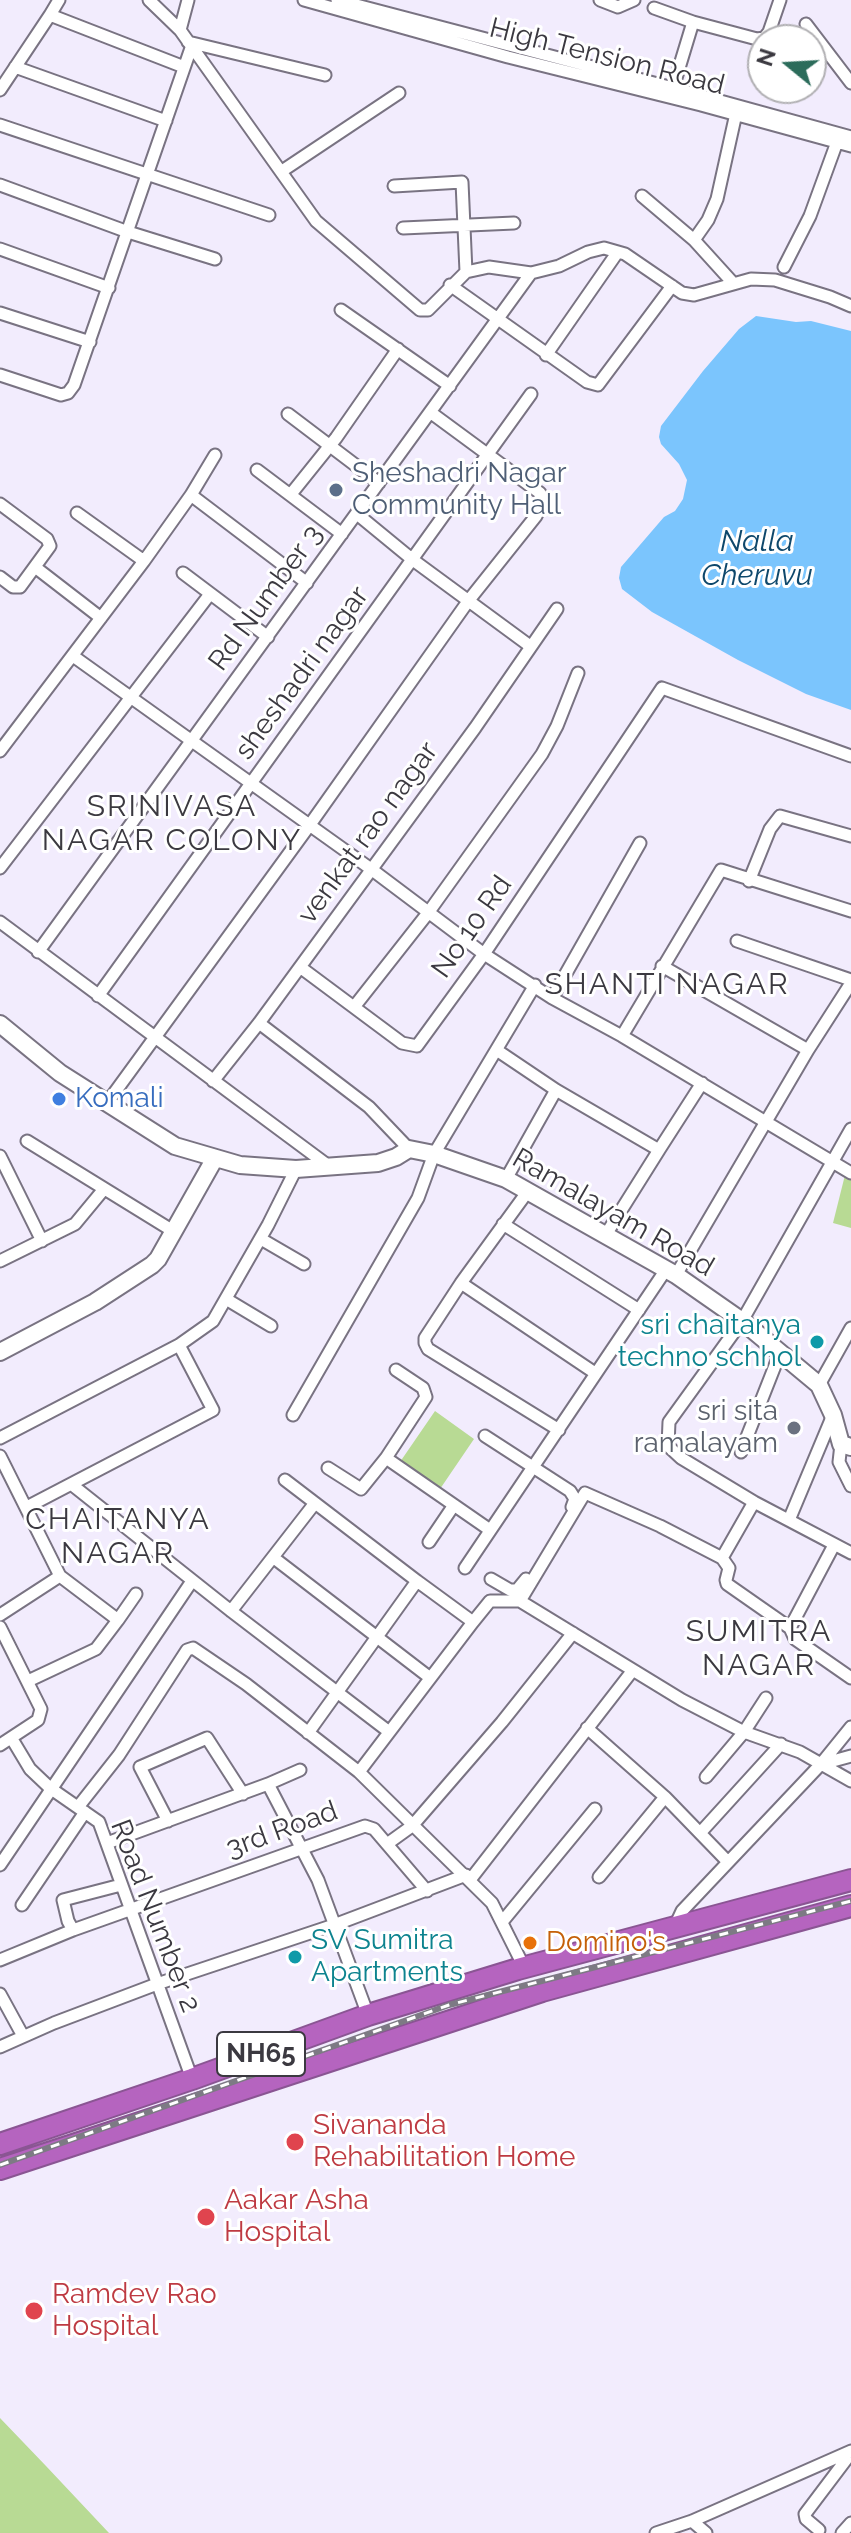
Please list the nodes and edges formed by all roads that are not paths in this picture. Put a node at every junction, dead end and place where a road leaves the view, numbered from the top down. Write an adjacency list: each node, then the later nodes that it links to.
1 (59, 0): 10 (street)
2 (149, 0): 12 (street)
3 (188, 0): 12 (street)
4 (304, 0): 22 (street, High Tension Road)
5 (337, 0): 19 (street, High Tension Road)
6 (600, 0): 7 (street)
7 (634, 0)
8 (780, 0): 11 (street)
9 (654, 8): 11 (street)
10 (50, 15): 15 (street); 16 (street)
11 (693, 22): 19 (street)
12 (180, 30): 13 (street)
13 (190, 45): 16 (street); 17 (street); 28 (street)
14 (827, 52): 18 (street)
15 (15, 67): 20 (street); 23 (street)
16 (184, 67): 23 (street)
17 (325, 75)
18 (851, 83)
19 (673, 88): 22 (street, High Tension Road)
20 (0, 90)
21 (399, 93): 28 (street)
22 (737, 111): 25 (street, High Tension Road); 26 (street, High Tension Road); 38 (street)
23 (166, 121): 29 (street)
24 (0, 125): 29 (street)
25 (851, 137)
26 (837, 142): 27 (street, High Tension Road); 42 (street)
27 (851, 146)
28 (282, 171): 46 (street)
29 (148, 175): 33 (street); 37 (street)
30 (0, 185): 37 (street)
31 (394, 186): 35 (street)
32 (642, 196): 38 (street)
33 (269, 215)
34 (514, 223): 35 (street)
35 (465, 226): 36 (street); 43 (street)
36 (403, 228)
37 (128, 232): 41 (street); 48 (street)
38 (694, 240): 45 (street)
39 (0, 249): 48 (street)
40 (617, 253): 44 (street); 47 (street); 55 (street)
41 (215, 259)
42 (784, 267)
43 (466, 272): 44 (street); 46 (street)
44 (531, 273): 52 (street, Rd Number 3)
45 (733, 283): 47 (street); 49 (street)
46 (450, 285): 52 (street)
47 (672, 286): 55 (street)
48 (109, 288): 53 (street)
49 (851, 306)
50 (341, 310): 54 (street)
51 (0, 313): 53 (street)
52 (497, 320): 55 (street); 57 (street, Rd Number 3)
53 (90, 342): 56 (street)
54 (398, 349): 57 (street); 61 (street)
55 (546, 355)
56 (0, 375)
57 (450, 386): 59 (street, Rd Number 3)
58 (531, 394): 63 (street, sheshadri nagar)
59 (430, 412): 63 (street); 65 (street, Rd Number 3)
60 (288, 414): 61 (street)
61 (330, 445): 65 (street); 66 (street)
62 (215, 455): 67 (street)
63 (489, 456): 72 (street, sheshadri nagar); 79 (street)
64 (257, 470): 66 (street)
65 (379, 483): 70 (street, Rd Number 3)
66 (291, 494): 71 (street)
67 (191, 495): 73 (street); 77 (street)
68 (0, 504): 74 (street)
69 (77, 513): 73 (street)
70 (357, 514): 71 (street, Rd Number 3); 72 (street)
71 (342, 534): 77 (street, Rd Number 3)
72 (413, 560): 79 (street); 90 (street, sheshadri nagar)
73 (144, 561): 81 (street)
74 (35, 567): 76 (street); 81 (street)
75 (183, 573): 78 (street)
76 (0, 577)
77 (307, 583): 82 (street, Rd Number 3)
78 (210, 594): 82 (street); 86 (street)
79 (469, 600): 83 (street); 91 (street)
80 (557, 609): 83 (street, venkat rao nagar)
81 (101, 618): 84 (street)
82 (268, 637): 87 (street, Rd Number 3)
83 (530, 646): 95 (street, venkat rao nagar)
84 (73, 656): 86 (street); 88 (street)
85 (578, 673): 98 (street)
86 (131, 696): 87 (street); 94 (street)
87 (193, 740): 90 (street); 101 (street, Rd Number 3)
88 (1, 747)
89 (851, 756): 102 (street, No 10 Rd)
90 (252, 784): 91 (street); 107 (street, sheshadri nagar)
91 (309, 826): 95 (street); 113 (street)
92 (851, 836): 96 (street)
93 (640, 843): 108 (street)
94 (0, 868)
95 (371, 869): 98 (street); 104 (street, venkat rao nagar)
96 (749, 881): 97 (street); 103 (street)
97 (851, 911)
98 (428, 913): 102 (street); 109 (street)
99 (0, 922): 101 (street)
100 (737, 941): 105 (street)
101 (38, 952): 107 (street)
102 (484, 954): 106 (street); 109 (street, No 10 Rd)
103 (662, 966): 112 (street); 114 (street)
104 (300, 967): 109 (street, No 10 Rd); 110 (street, venkat rao nagar)
105 (851, 982): 114 (street)
106 (535, 985): 108 (street); 115 (street)
107 (98, 996): 113 (street)
108 (552, 998): 112 (street)
109 (354, 1007)
110 (259, 1023): 116 (street, venkat rao nagar); 123 (street)
111 (0, 1024): 119 (street)
112 (622, 1036): 117 (street)
113 (154, 1037): 116 (street); 119 (street)
114 (808, 1050): 120 (street)
115 (498, 1051): 118 (street); 125 (street)
116 (213, 1081): 129 (street)
117 (702, 1083): 120 (street); 124 (street)
118 (556, 1090): 124 (street); 132 (street)
119 (107, 1103): 127 (street)
120 (765, 1122): 128 (street); 142 (street)
121 (851, 1129): 128 (street)
122 (27, 1141): 133 (street)
123 (409, 1149): 125 (street, Ramalayam Road); 129 (street)
124 (659, 1150): 137 (street)
125 (434, 1154): 132 (street, Ramalayam Road); 155 (street)
126 (0, 1156): 139 (street)
127 (215, 1158): 130 (street); 136 (street)
128 (832, 1162): 131 (street); 146 (street)
129 (330, 1167): 130 (street)
130 (296, 1169): 138 (street)
131 (851, 1173)
132 (506, 1179): 134 (street, Ramalayam Road)
133 (104, 1189): 136 (street); 139 (street)
134 (528, 1191): 135 (street); 137 (street, Ramalayam Road)
135 (503, 1224): 143 (street); 145 (street)
136 (173, 1231): 150 (street)
137 (605, 1236): 142 (street, Ramalayam Road)
138 (261, 1239): 141 (street); 144 (street)
139 (42, 1241): 140 (street)
140 (0, 1261)
141 (304, 1264)
142 (670, 1273): 145 (street); 146 (street, Ramalayam Road)
143 (461, 1283): 153 (street); 157 (street)
144 (226, 1299): 147 (street); 149 (street)
145 (639, 1310): 153 (street)
146 (742, 1321): 151 (street, Ramalayam Road); 169 (street)
147 (271, 1326)
148 (851, 1328): 154 (street)
149 (179, 1345): 159 (street); 167 (street)
150 (0, 1352)
151 (780, 1353): 154 (street, Ramalayam Road); 161 (street)
152 (396, 1370): 163 (street)
153 (595, 1373): 157 (street)
154 (819, 1385): 156 (street, Ramalayam Road)
155 (293, 1415)
156 (833, 1415): 160 (street, Ramalayam Road); 173 (street)
157 (559, 1430): 164 (street)
158 (485, 1436): 164 (street)
159 (0, 1438)
160 (846, 1446): 168 (street)
161 (741, 1452)
162 (0, 1456): 172 (street)
163 (386, 1458): 165 (street); 171 (street)
164 (533, 1466): 174 (street); 182 (street)
165 (328, 1468)
166 (285, 1480): 170 (street)
167 (71, 1484): 172 (street); 183 (street)
168 (851, 1486)
169 (754, 1502): 173 (street); 179 (street)
170 (315, 1503): 178 (street); 184 (street)
171 (454, 1505): 174 (street); 175 (street)
172 (27, 1507): 181 (street)
173 (789, 1520): 176 (street)
174 (490, 1530): 180 (street)
175 (429, 1542)
176 (834, 1545): 177 (street); 192 (street)
177 (851, 1553)
178 (274, 1558): 187 (street); 194 (street)
179 (722, 1558): 186 (street); 192 (street)
180 (465, 1568)
181 (60, 1576): 188 (street); 189 (street)
182 (491, 1579)
183 (192, 1581): 187 (street); 216 (street)
184 (417, 1581): 190 (street); 194 (street)
185 (136, 1594): 189 (street)
186 (520, 1601): 190 (street); 193 (street)
187 (231, 1611): 199 (street)
188 (0, 1615)
189 (118, 1620): 198 (street)
190 (473, 1622): 196 (street)
191 (0, 1627): 198 (street)
192 (790, 1628): 197 (street)
193 (573, 1633): 195 (street); 222 (street)
194 (376, 1635): 196 (street); 199 (street)
195 (633, 1670): 202 (street); 204 (street)
196 (429, 1677): 203 (street)
197 (851, 1678)
198 (28, 1681): 206 (street)
199 (338, 1693): 203 (street); 205 (street)
200 (766, 1698): 204 (street)
201 (851, 1727): 210 (street)
202 (587, 1728): 218 (street); 230 (street)
203 (388, 1731): 212 (street)
204 (744, 1732): 207 (street); 213 (street)
205 (308, 1733): 212 (street); 219 (street)
206 (12, 1739): 208 (street); 216 (street, Road Number 2)
207 (781, 1744): 210 (street); 223 (street)
208 (0, 1745)
209 (851, 1756): 210 (street)
210 (821, 1764): 214 (street); 227 (street)
211 (300, 1770): 215 (street)
212 (359, 1772): 222 (street)
213 (706, 1777)
214 (851, 1781)
215 (268, 1784): 217 (street); 226 (street)
216 (50, 1788): 219 (street, Road Number 2); 228 (street)
217 (243, 1794): 221 (street); 221 (street)
218 (665, 1797): 223 (street); 229 (street)
219 (81, 1809): 224 (street, Road Number 2); 234 (street)
220 (595, 1809): 237 (street)
221 (168, 1821): 224 (street)
222 (412, 1826): 225 (street); 230 (street)
223 (701, 1832): 227 (street)
224 (107, 1843): 232 (street, Road Number 2)
225 (387, 1844): 226 (street, 3rd Road); 233 (street, 3rd Road)
226 (304, 1848): 236 (street, 3rd Road); 238 (street)
227 (728, 1862): 239 (street)
228 (0, 1865)
229 (599, 1877)
230 (468, 1878): 233 (street); 237 (street)
231 (851, 1880): 239 (highway, NH65)
232 (121, 1885): 236 (street, Road Number 2); 240 (street)
233 (427, 1891): 238 (street)
234 (22, 1905)
235 (851, 1906): 245 (highway, NH65)
236 (130, 1910): 240 (street, 3rd Road); 243 (street, Road Number 2)
237 (502, 1922): 242 (street)
238 (334, 1925): 243 (street); 246 (street)
239 (675, 1926): 242 (highway, NH65)
240 (73, 1930): 241 (street, 3rd Road)
241 (0, 1960)
242 (521, 1968): 245 (highway); 246 (highway, NH65)
243 (157, 1984): 247 (street); 249 (street, Road Number 2)
244 (0, 1994): 247 (street)
245 (524, 1998): 253 (highway, NH65)
246 (368, 2015): 249 (highway, NH65)
247 (23, 2036): 248 (street)
248 (0, 2047)
249 (192, 2079): 251 (highway, NH65)
250 (0, 2135): 251 (street)
251 (22, 2136): 252 (highway, NH65)
252 (0, 2144)
253 (0, 2169)
254 (851, 2452): 256 (street); 257 (street)
255 (851, 2523): 259 (street)
256 (698, 2528): 258 (street)
257 (819, 2530)
258 (656, 2533)
259 (842, 2533)

